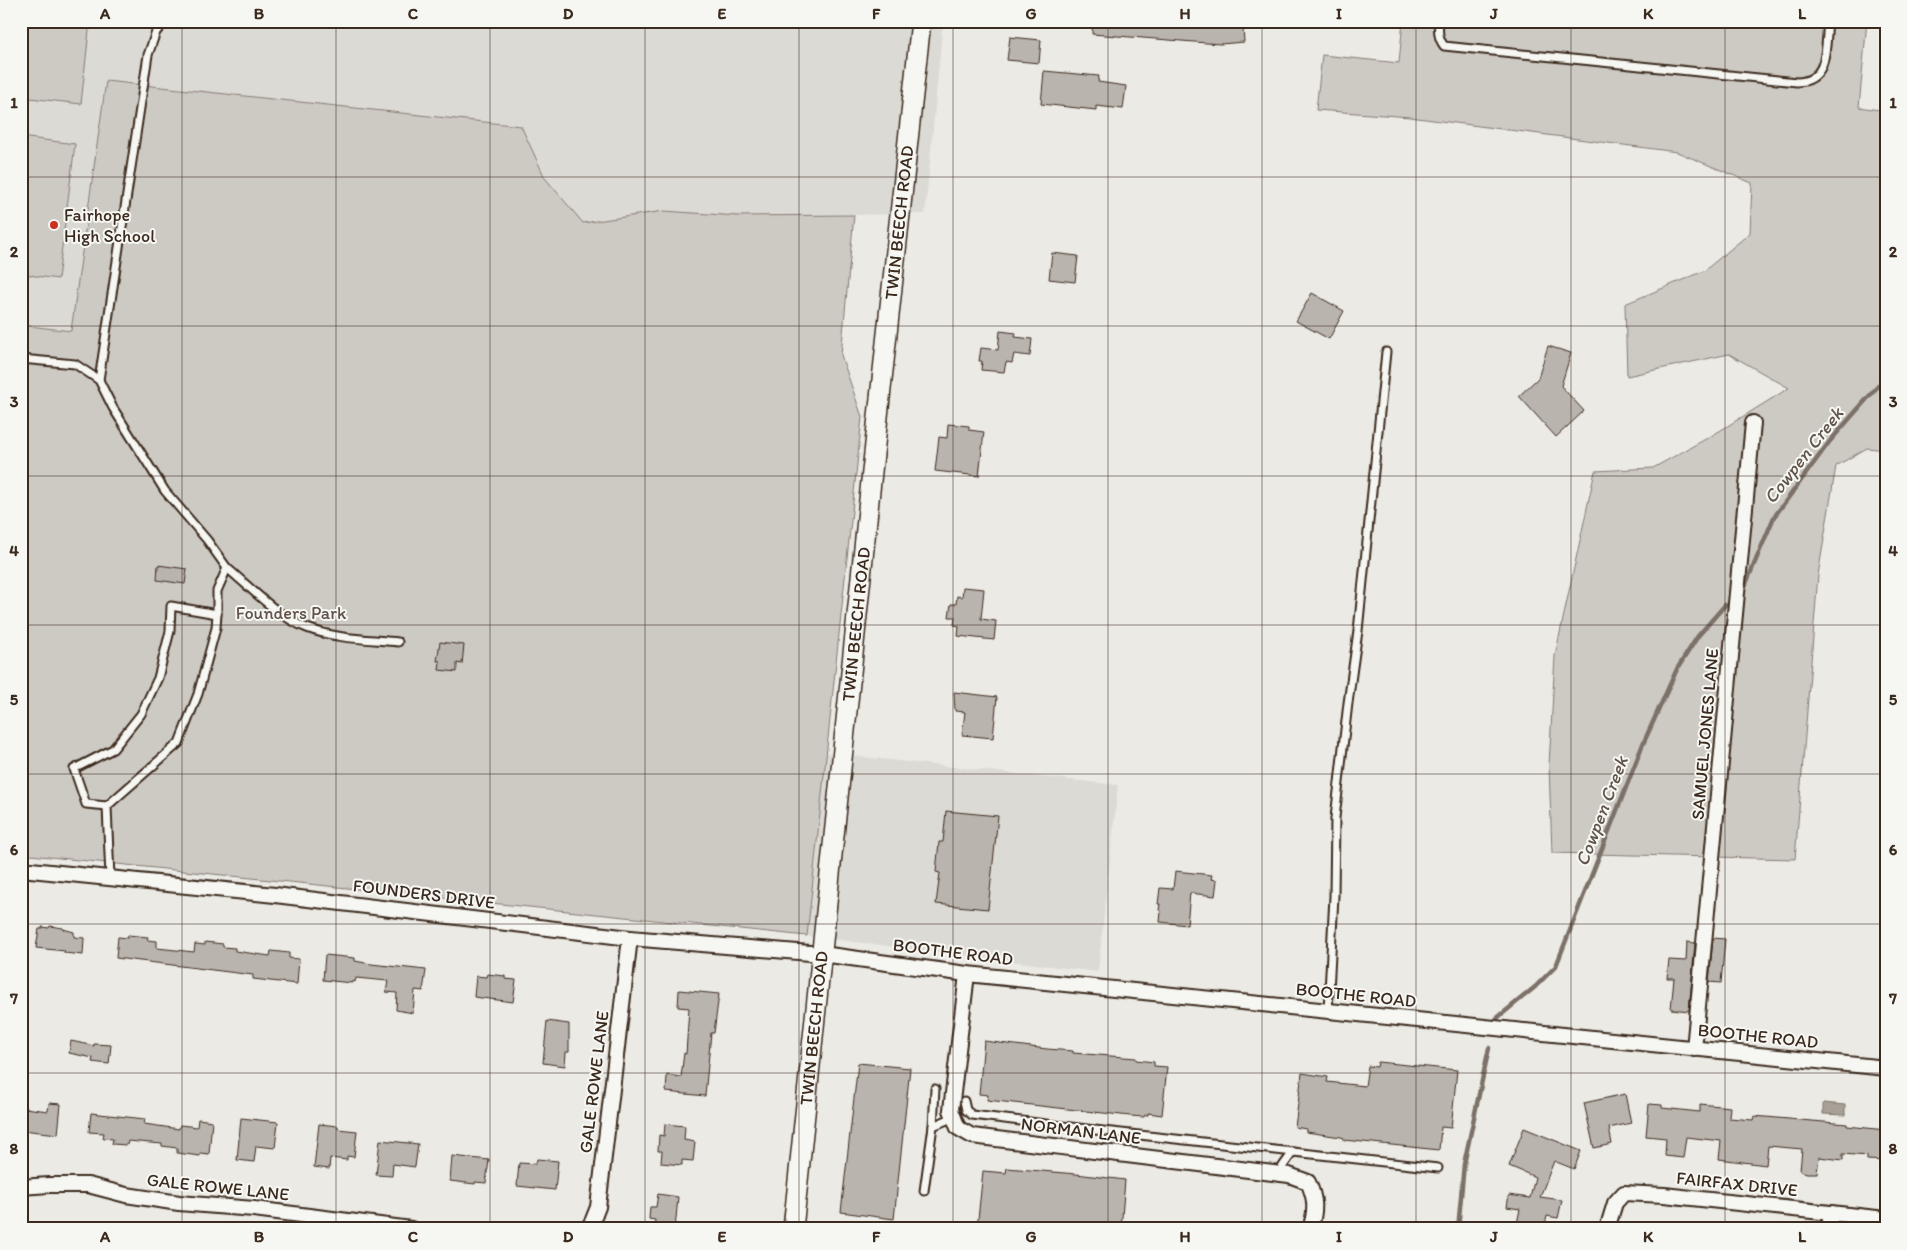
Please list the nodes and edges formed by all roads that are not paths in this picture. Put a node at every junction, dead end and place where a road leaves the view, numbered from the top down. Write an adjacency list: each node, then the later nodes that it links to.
1 (166, 21): 7 (lane)
2 (921, 21): 16 (street, TWIN BEECH ROAD)
3 (1439, 21): 4 (lane)
4 (1828, 21)
5 (1386, 352): 18 (lane)
6 (21, 359): 7 (lane)
7 (99, 380): 9 (lane)
8 (1753, 424): 19 (street, SAMUEL JONES LANE)
9 (227, 568): 10 (lane); 11 (lane)
10 (216, 614): 12 (lane); 12 (lane)
11 (398, 642)
12 (107, 806): 14 (lane)
13 (21, 869): 14 (street, FOUNDERS DRIVE)
14 (110, 878): 15 (street, FOUNDERS DRIVE)
15 (630, 938): 16 (street, FOUNDERS DRIVE); 33 (street, GALE ROWE LANE)
16 (822, 954): 17 (street, BOOTHE ROAD); 34 (street, TWIN BEECH ROAD)
17 (967, 974): 18 (street, BOOTHE ROAD); 23 (street)
18 (1328, 1010): 19 (street, BOOTHE ROAD)
19 (1694, 1049): 20 (street, BOOTHE ROAD)
20 (1886, 1068)
21 (935, 1089): 24 (lane)
22 (964, 1101): 25 (lane)
23 (954, 1117): 24 (lane); 27 (street, NORMAN LANE)
24 (933, 1126): 29 (lane)
25 (1293, 1152): 26 (lane); 27 (lane)
26 (1438, 1168)
27 (1278, 1173): 35 (street, NORMAN LANE)
28 (21, 1187): 32 (street, GALE ROWE LANE)
29 (924, 1191)
30 (1831, 1213): 31 (street, FAIRFAX DRIVE); 36 (street, FAIRFAX DRIVE); 37 (street)
31 (1886, 1219)
32 (411, 1229)
33 (587, 1229)
34 (793, 1229)
35 (1310, 1229)
36 (1607, 1229)
37 (1829, 1229)

